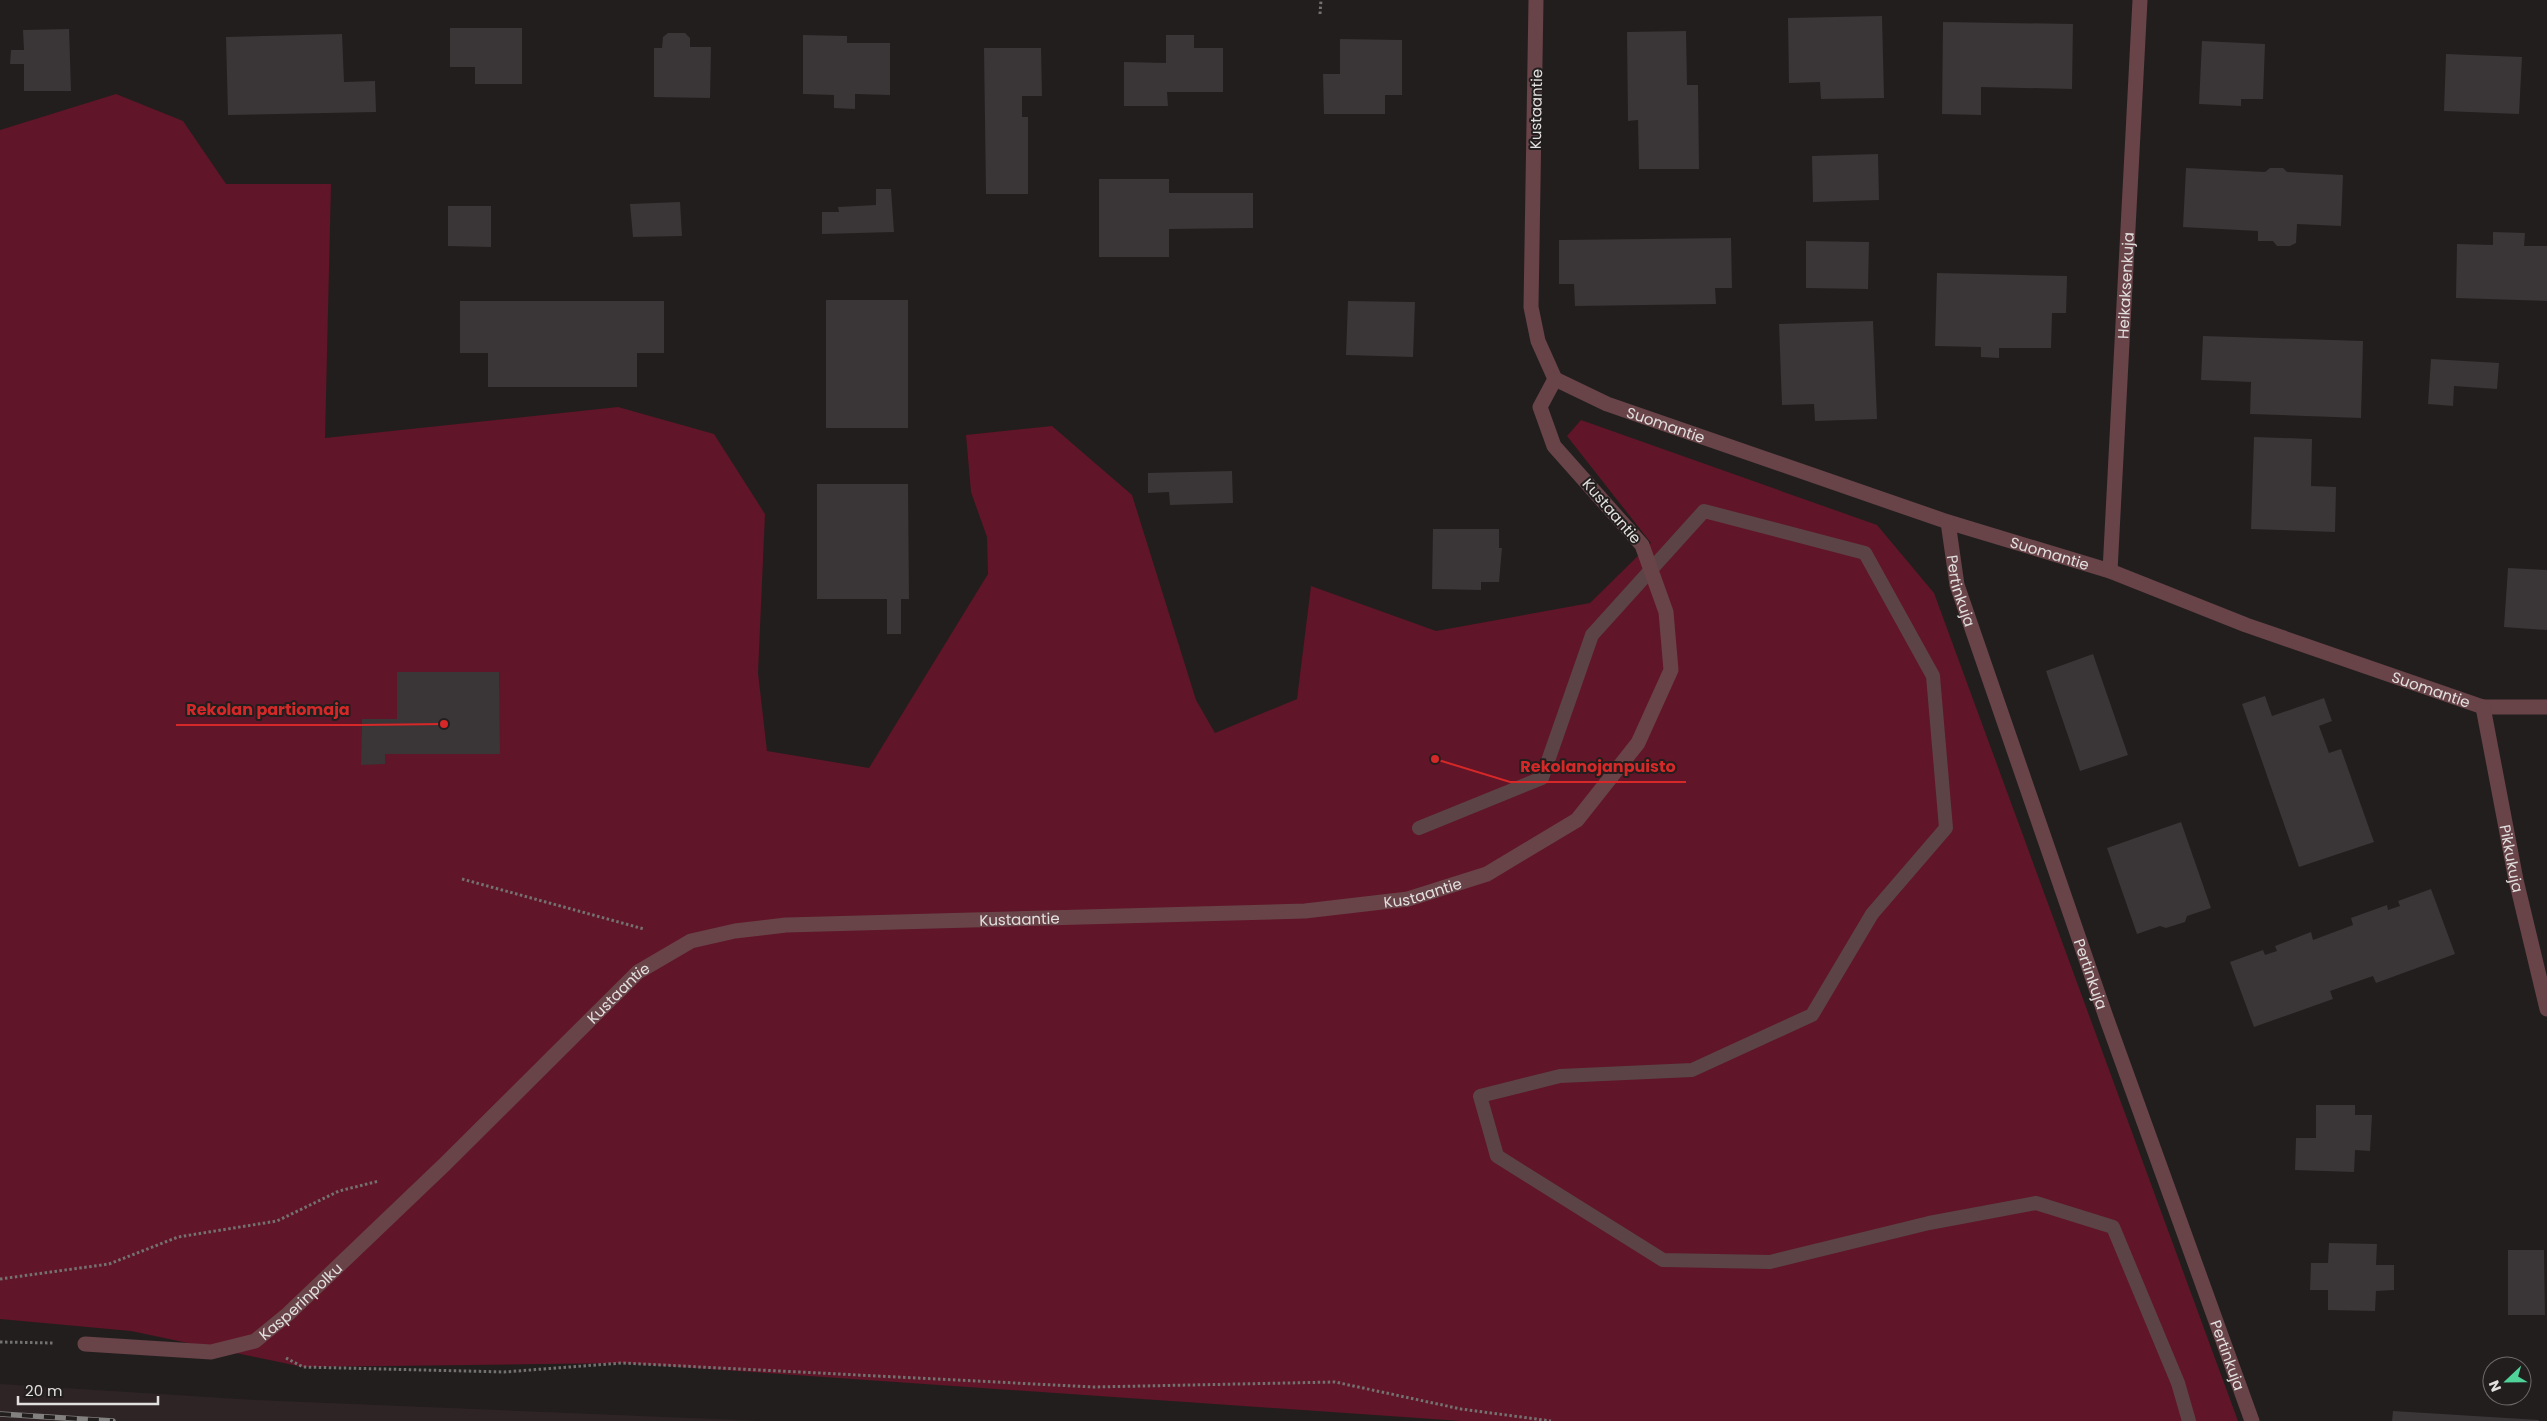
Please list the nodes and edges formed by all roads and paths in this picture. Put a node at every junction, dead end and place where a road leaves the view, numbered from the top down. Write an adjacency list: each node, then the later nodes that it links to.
1 (1321, 0): 4 (path)
2 (1536, 0): 5 (street, Kustaantie)
3 (2140, 0): 7 (street, Heikaksenkuja)
4 (1320, 14)
5 (1556, 379): 6 (street, Suomantie); 11 (street, Kustaantie)
6 (1948, 522): 7 (street, Suomantie); 20 (street, Pertinkuja)
7 (2110, 571): 8 (street, Suomantie)
8 (2483, 707): 9 (street, Suomantie); 12 (street, Pikkukuja)
9 (2547, 707)
10 (462, 879): 11 (path)
11 (691, 942): 13 (street, Kustaantie)
12 (2547, 1009)
13 (445, 1164): 16 (street, Kasperinpolku)
14 (387, 1179): 15 (path)
15 (0, 1279)
16 (255, 1341): 18 (street, Kasperinpolku); 19 (path)
17 (0, 1342): 18 (path)
18 (85, 1344)
19 (1551, 1421)
20 (2252, 1421)

